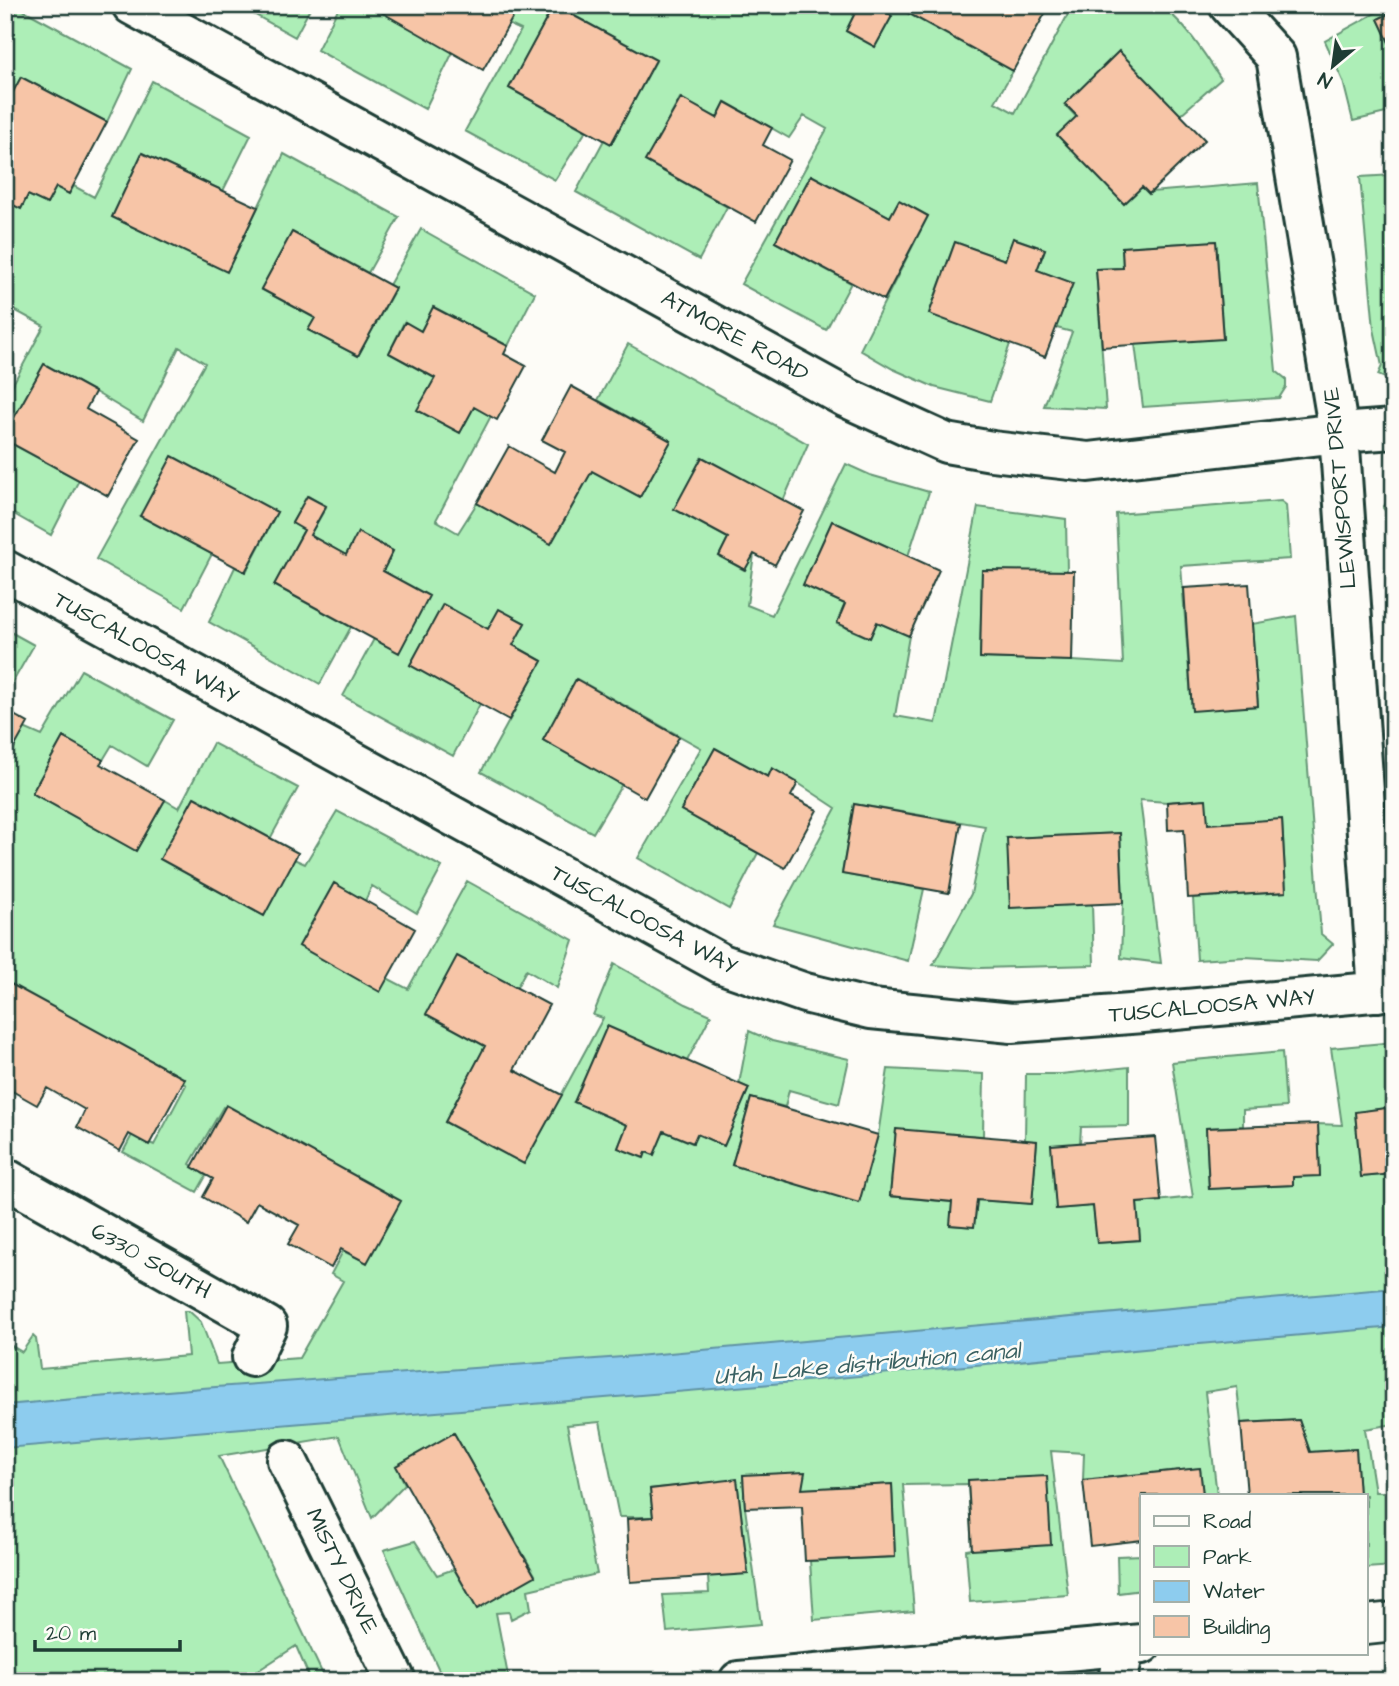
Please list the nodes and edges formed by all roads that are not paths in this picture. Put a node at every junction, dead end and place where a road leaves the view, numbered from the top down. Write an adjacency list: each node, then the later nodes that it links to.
1 (132, 5): 4 (street, ATMORE ROAD)
2 (1230, 5): 4 (street, LEWISPORT DRIVE)
3 (1394, 429): 4 (street, ATMORE ROAD)
4 (1339, 433): 6 (street, LEWISPORT DRIVE)
5 (5, 570): 6 (street, TUSCALOOSA WAY)
6 (1386, 991)
7 (5, 1178): 8 (street, 6330 SOUTH)
8 (252, 1357)
9 (287, 1460): 13 (street, MISTY DRIVE)
10 (1394, 1622): 11 (street)
11 (1368, 1625)
12 (1128, 1657): 14 (street)
13 (396, 1681)
14 (739, 1681)

